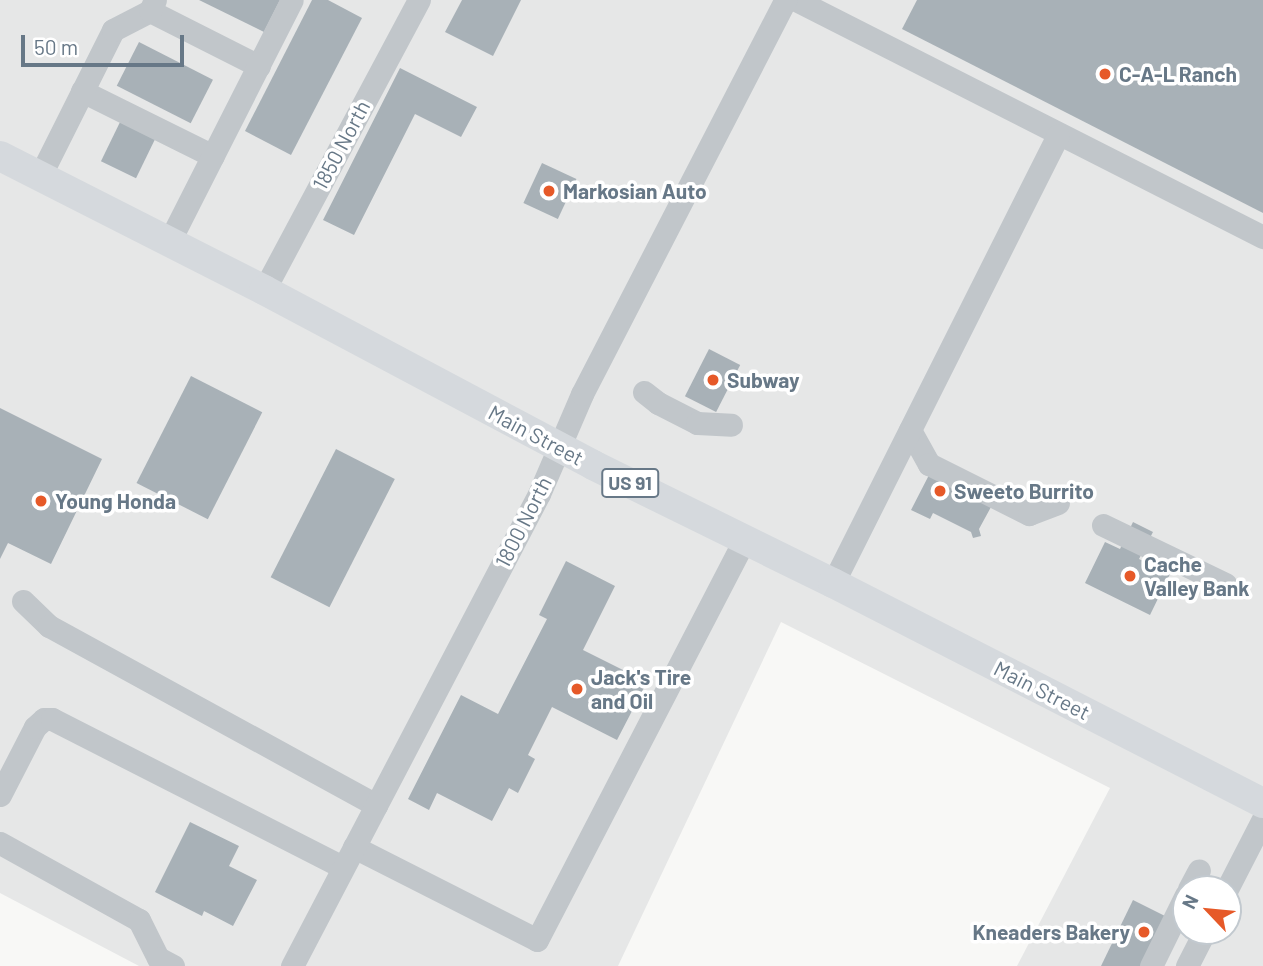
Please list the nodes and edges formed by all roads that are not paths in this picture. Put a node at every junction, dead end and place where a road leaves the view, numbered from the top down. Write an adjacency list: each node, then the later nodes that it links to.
1 (292, 0): 6 (street)
2 (419, 0): 14 (street, 1850 North)
3 (785, 0): 18 (street, 1800 North)
4 (796, 0): 8 (street)
5 (153, 5): 6 (street); 7 (street)
6 (258, 66): 10 (street)
7 (82, 91): 10 (street); 11 (street)
8 (1058, 135): 12 (street); 17 (street)
9 (0, 156): 11 (main road, Main Street / US 91)
10 (213, 156): 13 (street)
11 (40, 176): 13 (main road, Main Street / US 91)
12 (1263, 237)
13 (169, 242): 14 (main road, Main Street / US 91)
14 (264, 290): 18 (main road, Main Street / US 91)
15 (645, 392): 16 (street)
16 (731, 425)
17 (910, 430): 19 (street); 22 (street)
18 (560, 447): 21 (main road, Main Street / US 91); 27 (street, 1800 North)
19 (1058, 503)
20 (1103, 525): 23 (street)
21 (744, 541): 22 (main road, Main Street / US 91); 30 (street)
22 (833, 583): 26 (main road, Main Street / US 91)
23 (1225, 584)
24 (23, 601): 27 (street)
25 (0, 795): 30 (street)
26 (1263, 803)
27 (376, 805): 30 (street, 1800 North)
28 (1263, 819): 31 (street)
29 (0, 843): 34 (street)
30 (349, 857): 35 (street, 1800 North)
31 (1234, 875)
32 (1172, 923): 36 (street)
33 (1197, 945): 37 (street)
34 (173, 966)
35 (292, 966)
36 (1151, 966)
37 (1186, 966)

